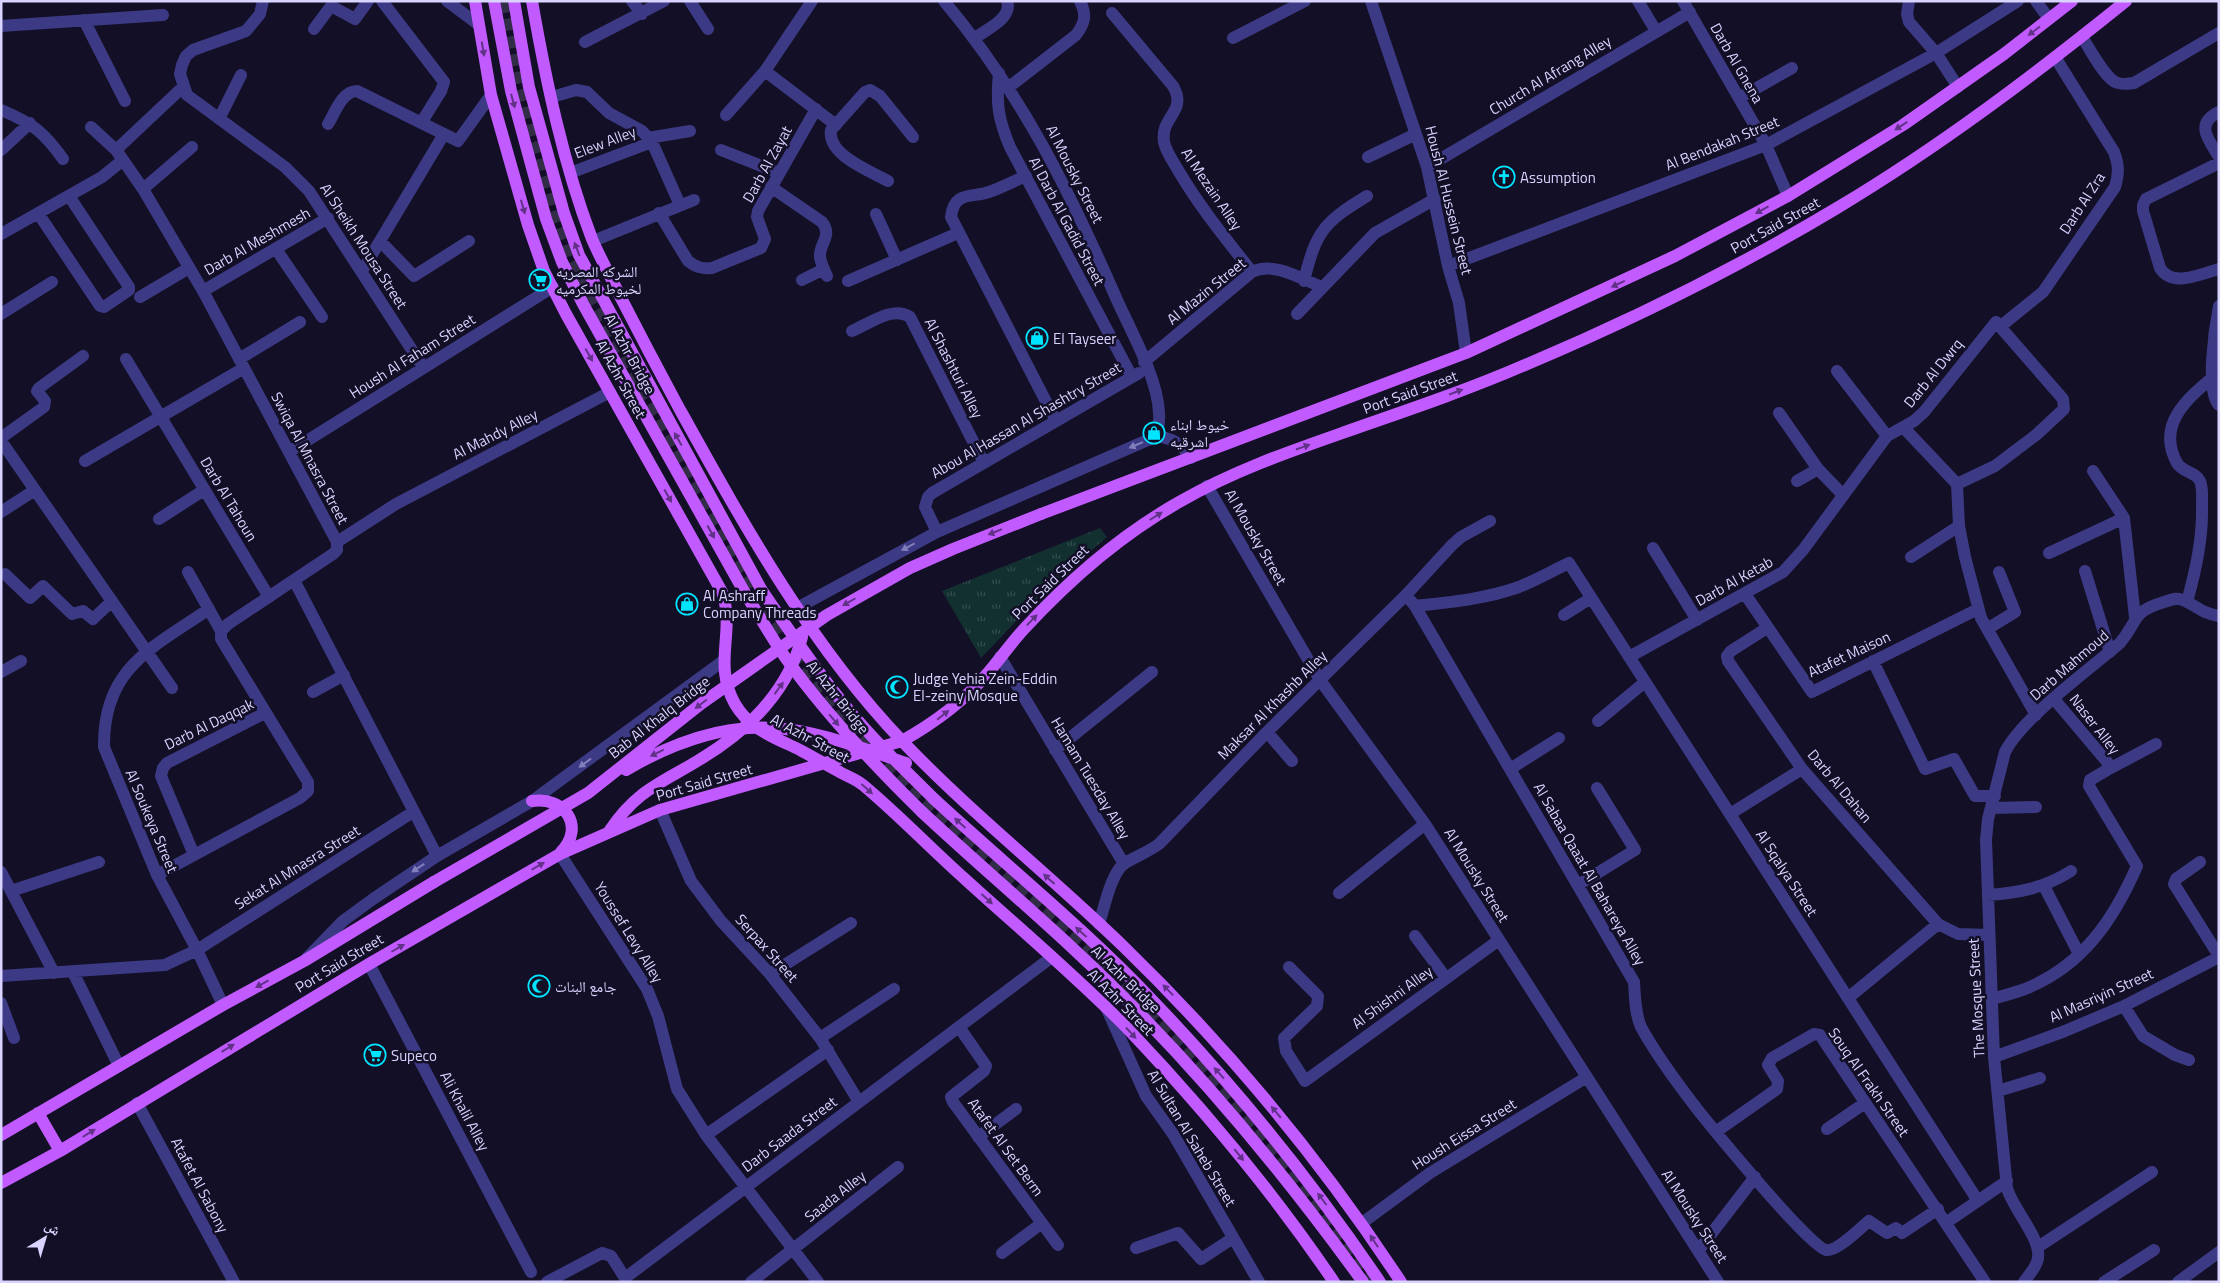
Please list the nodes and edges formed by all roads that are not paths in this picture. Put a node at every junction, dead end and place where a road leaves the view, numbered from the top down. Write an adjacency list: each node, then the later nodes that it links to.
1 (264, 1): 46 (street)
2 (368, 1): 32 (street)
3 (382, 1): 59 (street)
4 (447, 1): 30 (street)
5 (475, 1): 30 (main road, Al Azhr Street)
6 (494, 1): 313 (main road, Al Azhr Bridge, one-way to 313, bridge)
7 (514, 1): 314 (main road, Al Azhr Bridge, one-way to 7, bridge)
8 (532, 1): 50 (main road)
9 (632, 1): 26 (street)
10 (664, 1): 26 (street)
11 (690, 1): 33 (street)
12 (812, 1): 43 (street)
13 (944, 1): 37 (street, Al Mousky Street)
14 (1007, 1): 37 (street)
15 (1080, 1): 47 (street)
16 (1305, 1): 38 (street)
17 (1371, 1): 65 (street, Housh Al Hussein Street)
18 (1638, 1): 34 (street)
19 (1909, 1): 40 (street)
20 (2018, 1): 40 (street, Al Bendakah Street)
21 (2036, 1): 28 (street)
22 (2072, 1): 28 (main road, Port Said Street)
23 (2126, 1): 36 (main road, Port Said Street)
24 (1686, 7): 34 (street, Church Al Afrang Alley); 51 (street, Darb Al Gnena)
25 (1112, 13): 105 (street, Al Mezain Alley)
26 (642, 14): 39 (street)
27 (163, 15): 29 (street)
28 (2049, 19): 48 (main road, Port Said Street, one-way to 48)
29 (84, 20): 31 (street); 52 (street)
30 (479, 25): 49 (main road, Al Azhr Street, one-way to 49)
31 (1, 26)
32 (314, 29)
33 (708, 29)
34 (1656, 31): 77 (street, Church Al Afrang Alley)
35 (2219, 33): 36 (street)
36 (2082, 37): 41 (main road, Port Said Street)
37 (975, 38): 44 (street, Al Mousky Street)
38 (1233, 38)
39 (585, 42)
40 (1936, 53): 48 (street); 68 (street, Al Bendakah Street)
41 (2055, 57): 119 (street, Darb Al Zra); 147 (main road, Port Said Street, one-way to 41)
42 (1792, 68): 51 (street)
43 (765, 71): 53 (street); 56 (street)
44 (1000, 73): 47 (street, Al Mousky Street); 80 (street, Al Darb Al Gadid Street)
45 (241, 75): 57 (street)
46 (184, 86): 57 (street, Al Sheikh Mousa Street); 72 (street)
47 (1009, 87): 125 (street, Al Mousky Street)
48 (1958, 87): 86 (main road, Port Said Street, one-way to 86)
49 (491, 95): 64 (street); 110 (main road, Al Azhr Street, one-way to 110)
50 (552, 97): 67 (street); 78 (main road)
51 (1739, 98): 68 (street, Darb Al Gnena)
52 (125, 101)
53 (816, 109): 61 (street); 79 (street, Darb Al Zayat)
54 (1, 110): 58 (street)
55 (2219, 112): 74 (street)
56 (726, 115)
57 (219, 119): 93 (street, Al Sheikh Mousa Street)
58 (30, 123): 70 (street); 75 (street)
59 (421, 123): 60 (street); 64 (street)
60 (328, 124)
61 (836, 125): 66 (street); 81 (street)
62 (91, 127): 72 (street, Swiqa Al Mnasra Street)
63 (690, 131): 67 (street, Elew Alley)
64 (444, 134): 96 (street)
65 (1416, 134): 73 (street); 77 (street, Housh Al Hussein Street)
66 (913, 137)
67 (650, 140): 78 (street, Elew Alley); 89 (street)
68 (1766, 146): 86 (street, Darb Al Gnena); 101 (street, Al Bendakah Street)
69 (192, 147): 83 (street)
70 (1, 150)
71 (721, 150): 79 (street)
72 (119, 155): 83 (street, Swiqa Al Mnasra Street); 84 (street)
73 (1368, 157)
74 (2219, 157)
75 (63, 159)
76 (2219, 163): 103 (street)
77 (1427, 167): 87 (street, Housh Al Hussein Street)
78 (570, 173): 98 (main road)
79 (779, 173): 82 (street, Darb Al Zayat)
80 (1026, 176): 94 (street); 128 (street, Al Darb Al Gadid Street)
81 (888, 181)
82 (771, 188): 90 (street, Darb Al Zayat); 106 (street)
83 (143, 189): 102 (street, Swiqa Al Mnasra Street)
84 (69, 196): 91 (street); 91 (street)
85 (1367, 196): 107 (street)
86 (1788, 196): 121 (main road, Port Said Street, one-way to 121)
87 (1435, 199): 101 (street, Housh Al Hussein Street); 111 (street)
88 (694, 200): 89 (street)
89 (680, 205): 90 (street)
90 (658, 213): 98 (street)
91 (38, 214): 95 (street)
92 (876, 214): 100 (street)
93 (328, 218): 99 (street, Darb Al Meshmesh); 104 (street, Al Sheikh Mousa Street)
94 (958, 233): 100 (street); 134 (street)
95 (1, 234)
96 (380, 241): 97 (street); 104 (street)
97 (469, 241)
98 (593, 241): 175 (main road)
99 (276, 248): 112 (street, Darb Al Meshmesh); 117 (street)
100 (897, 260): 108 (street)
101 (1448, 266): 121 (street, Housh Al Hussein Street)
102 (189, 268): 112 (street, Swiqa Al Mnasra Street); 113 (street)
103 (2219, 269)
104 (362, 272): 126 (street, Al Sheikh Mousa Street)
105 (1252, 272): 107 (street, Al Mazin Street); 125 (street, Al Mazin Street)
106 (802, 280)
107 (1304, 280): 111 (street, Al Mazin Street)
108 (848, 281)
109 (52, 282): 115 (street)
110 (552, 287): 126 (street, Housh Al Faham Street); 130 (main road, Al Azhr Street, one-way to 130)
111 (1322, 287): 116 (street)
112 (203, 291): 124 (street, Swiqa Al Mnasra Street)
113 (140, 297)
114 (2219, 306): 129 (street)
115 (1, 314)
116 (1297, 314)
117 (322, 317)
118 (300, 322): 124 (street)
119 (1998, 324): 135 (street, Darb Al Dwrq); 146 (street)
120 (852, 331): 142 (street, Al Shashturi Alley)
121 (1466, 353): 140 (main road, Port Said Street)
122 (83, 356): 138 (street)
123 (126, 359): 133 (street, Darb Al Tahoun)
124 (242, 364): 133 (street); 139 (street, Swiqa Al Mnasra Street)
125 (1146, 366): 128 (street, Abou Al Hassan Al Shashtry Street); 136 (street, Al Mousky Street)
126 (423, 368): 139 (street, Housh Al Faham Street)
127 (1837, 371): 137 (street)
128 (1132, 377): 134 (street, Abou Al Hassan Al Shashtry Street)
129 (2213, 377): 131 (street); 172 (street)
130 (610, 392): 158 (street, Al Mahdy Alley); 190 (main road, Al Azhr Street, one-way to 190)
131 (2219, 406)
132 (1779, 413): 143 (street)
133 (161, 418): 141 (street); 149 (street, Darb Al Tahoun)
134 (1056, 421): 142 (street, Abou Al Hassan Al Shashtry Street)
135 (1902, 427): 137 (street, Darb Al Dwrq); 146 (street)
136 (1157, 436): 140 (street); 157 (street, one-way to 157)
137 (1887, 436): 150 (street, Darb Al Ketab)
138 (1, 440): 148 (street)
139 (288, 452): 158 (street, Swiqa Al Mnasra Street)
140 (1191, 458): 152 (main road, Port Said Street)
141 (86, 461)
142 (984, 463): 157 (street, Abou Al Hassan Al Shashtry Street)
143 (1818, 469): 145 (street); 150 (street)
144 (2094, 471): 153 (street)
145 (1797, 482)
146 (1957, 484): 156 (street)
147 (1208, 486): 187 (main road, Port Said Street, one-way to 147); 195 (street, Al Mousky Street)
148 (35, 490): 151 (street); 171 (street)
149 (204, 490): 154 (street); 169 (street, Darb Al Tahoun)
150 (1843, 495): 168 (street, Darb Al Ketab)
151 (1, 512)
152 (1041, 514): 216 (main road, Bab Al Khalq Bridge, one-way to 216, bridge)
153 (2124, 518): 160 (street); 179 (street)
154 (159, 519)
155 (1490, 521): 167 (street, Maksar Al Khashb Alley)
156 (1959, 526): 161 (street); 176 (street)
157 (937, 532): 175 (street, one-way to 175)
158 (337, 542): 166 (street, Swiqa Al Mnasra Street)
159 (1653, 548): 180 (street)
160 (2049, 553)
161 (1912, 557)
162 (188, 572): 174 (street)
163 (1999, 572): 183 (street)
164 (2085, 572): 186 (street)
165 (5, 574): 171 (street)
166 (294, 580): 169 (street, Swiqa Al Mnasra Street); 194 (street)
167 (1406, 594): 173 (street, Al Sabaa Qaaat Al Bahareya Alley); 195 (street, Maksar Al Khashb Alley)
168 (1745, 594): 180 (street, Darb Al Ketab); 182 (street, Atafet Maison)
169 (269, 597): 184 (street, Swiqa Al Mnasra Street)
170 (1591, 598): 173 (street, Al Sqalya Street); 177 (street); 188 (street, Al Sqalya Street)
171 (112, 601): 185 (street)
172 (2187, 602): 178 (street, Darb Mahmoud); 179 (street, Darb Mahmoud)
173 (1415, 606): 211 (street, Al Sabaa Qaaat Al Bahareya Alley)
174 (208, 608): 184 (street); 185 (street, Al Soukeya Street)
175 (797, 608): 181 (main road)
176 (1978, 608): 183 (street); 191 (street, Atafet Maison)
177 (1564, 615)
178 (2219, 616)
179 (2135, 617): 186 (street, Darb Mahmoud)
180 (1697, 620): 188 (street, Darb Al Ketab)
181 (805, 622): 203 (main road, one-way to 181); 206 (main road)
182 (1767, 628): 191 (street, Atafet Maison); 212 (street, Darb Al Dahan)
183 (1987, 629): 201 (street)
184 (221, 631): 200 (street)
185 (147, 652): 197 (street); 233 (street, Al Soukeya Street)
186 (2110, 652): 199 (street, Darb Mahmoud)
187 (1000, 657): 206 (main road, Port Said Street, one-way to 187); 208 (street, Hamam Tuesday Alley)
188 (1629, 657): 196 (street, Al Sqalya Street)
189 (21, 661): 192 (street)
190 (723, 661): 203 (main road, Al Azhr Street); 217 (street, Port Said Street, one-way to 217)
191 (1873, 662): 218 (street)
192 (1, 672)
193 (1152, 672): 208 (street)
194 (344, 675): 198 (street); 221 (street)
195 (1320, 680): 204 (street, Maksar Al Khashb Alley); 223 (street, Al Mousky Street)
196 (1645, 682): 202 (street); 222 (street, Al Sqalya Street)
197 (172, 688)
198 (313, 692)
199 (2054, 699): 201 (street, Darb Mahmoud); 213 (street, Naser Alley)
200 (265, 712): 226 (street, Darb Al Daqqak); 226 (street, Darb Al Daqqak)
201 (2036, 715): 218 (street, The Mosque Street)
202 (1598, 721)
203 (751, 723): 210 (main road, Al Azhr Street); 224 (main road)
204 (1267, 732): 209 (street); 230 (street, Maksar Al Khashb Alley)
205 (1559, 738): 211 (street)
206 (902, 741): 210 (main road, Port Said Street); 214 (main road)
207 (2156, 744): 213 (street)
208 (1055, 750): 230 (street, Hamam Tuesday Alley)
209 (1292, 761)
210 (825, 764): 220 (main road, Port Said Street); 248 (main road, Al Azhr Street, one-way to 248)
211 (1510, 768): 234 (street, Al Sabaa Qaaat Al Bahareya Alley)
212 (1802, 769): 222 (street); 241 (street, Darb Al Dahan)
213 (2107, 770): 246 (street, Naser Alley)
214 (937, 776): 216 (main road, one-way to 216, bridge); 240 (main road, one-way to 214)
215 (1597, 788): 234 (street)
216 (588, 793): 249 (main road, Bab Al Khalq Bridge, bridge)
217 (532, 801): 225 (main road); 227 (street, Port Said Street)
218 (1993, 802): 219 (street); 238 (street, The Mosque Street)
219 (2036, 807)
220 (660, 810): 224 (main road, Port Said Street); 254 (street, Serpax Street)
221 (414, 812): 227 (street); 245 (street, Sekat Al Mnasra Street)
222 (1730, 814): 258 (street, Al Sqalya Street)
223 (1425, 824): 237 (street); 244 (street, Al Mousky Street)
224 (610, 830): 225 (main road, Port Said Street)
225 (560, 854): 250 (main road, Port Said Street, one-way to 225); 282 (street, Youssef Levy Alley)
226 (194, 855): 233 (street, Darb Al Daqqak)
227 (437, 856): 249 (street, Port Said Street, one-way to 249)
228 (99, 862): 236 (street)
229 (2200, 862): 247 (street)
230 (1124, 864): 240 (street)
231 (2071, 871): 235 (street)
232 (1, 872): 236 (street)
233 (157, 875): 245 (street, Al Soukeya Street)
234 (1578, 885): 280 (street, Al Sabaa Qaaat Al Bahareya Alley)
235 (2044, 886): 238 (street); 246 (street)
236 (11, 891): 253 (street)
237 (1339, 893)
238 (1988, 895): 242 (street, The Mosque Street)
239 (851, 923): 254 (street)
240 (1099, 924): 295 (main road, one-way to 240)
241 (1938, 924): 242 (street, Darb Al Dahan); 258 (street)
242 (1989, 935): 259 (street, The Mosque Street)
243 (1415, 936): 256 (street)
244 (1499, 940): 256 (street, Al Shishni Alley); 271 (street, Al Mousky Street)
245 (197, 950): 252 (street, Sekat Al Mnasra Street); 261 (street, Al Soukeya Street)
246 (2080, 954): 259 (street)
247 (2219, 956): 262 (street, Al Masriyin Street)
248 (1052, 957): 263 (main road, Al Azhr Street); 264 (street, Darb Saada Street)
249 (304, 961): 261 (main road, Port Said Street, one-way to 261)
250 (369, 964): 276 (main road, Port Said Street, one-way to 250); 305 (street, Ali Khalil Alley)
251 (1289, 967): 256 (street, Al Shishni Alley)
252 (73, 972): 253 (street, Sekat Al Mnasra Street); 270 (street)
253 (54, 973): 255 (street, Sekat Al Mnasra Street)
254 (770, 974): 266 (street, Serpax Street)
255 (1, 976)
256 (1446, 978)
257 (894, 989): 266 (street)
258 (1848, 998): 291 (street, Al Sqalya Street)
259 (1992, 999): 268 (street, The Mosque Street)
260 (1, 1003): 265 (street)
261 (224, 1005): 270 (main road, Port Said Street)
262 (2124, 1006): 268 (street, Al Masriyin Street); 269 (street)
263 (1106, 1007): 296 (street, Al Sultan Al Saheb Street); 312 (main road, Al Azhr Street, one-way to 312)
264 (959, 1027): 274 (street, Darb Saada Street); 283 (street, Atafet Al Set Berm)
265 (14, 1038)
266 (820, 1038): 267 (street, Serpax Street)
267 (828, 1050): 274 (street, Serpax Street); 282 (street)
268 (1994, 1057): 273 (street, The Mosque Street)
269 (2189, 1060)
270 (118, 1066): 278 (main road, Port Said Street)
271 (1587, 1077): 295 (street, Housh Eissa Street); 302 (street, Al Mousky Street)
272 (2040, 1078): 273 (street)
273 (1998, 1091): 288 (street, The Mosque Street)
274 (859, 1102): 290 (street, Darb Saada Street)
275 (1866, 1102): 279 (street); 280 (street, Souq Al Frakh Street); 292 (street, Souq Al Frakh Street)
276 (137, 1103): 284 (main road, Port Said Street, one-way to 276); 307 (street, Atafet Al Sabony)
277 (1016, 1110): 283 (street)
278 (38, 1113): 281 (main road, Port Said Street); 284 (main road)
279 (1827, 1129)
280 (1717, 1131): 287 (street, Al Sabaa Qaaat Al Bahareya Alley)
281 (1, 1135)
282 (706, 1135): 290 (street, Youssef Levy Alley)
283 (978, 1137): 294 (street, Atafet Al Set Berm)
284 (60, 1151): 289 (main road, Port Said Street)
285 (898, 1167): 300 (street, Saada Alley)
286 (2152, 1172): 298 (street)
287 (1755, 1177): 292 (street, Al Sabaa Qaaat Al Bahareya Alley); 302 (street)
288 (2007, 1181): 291 (street); 298 (street, The Mosque Street)
289 (1, 1183)
290 (746, 1187): 300 (street, Youssef Levy Alley); 306 (street, Darb Saada Street)
291 (1978, 1201): 293 (street)
292 (1938, 1209): 293 (street, Souq Al Frakh Street)
293 (1946, 1222): 317 (street, Souq Al Frakh Street)
294 (1042, 1223): 297 (street, Atafet Al Set Berm); 304 (street)
295 (1362, 1224): 315 (main road, one-way to 295)
296 (1233, 1238): 299 (street); 311 (street, Al Sultan Al Saheb Street)
297 (1058, 1245)
298 (2038, 1247): 318 (street)
299 (1136, 1248)
300 (793, 1249): 309 (street, Saada Alley); 310 (street, Youssef Levy Alley)
301 (2154, 1250): 319 (street)
302 (1698, 1251): 316 (street, Al Mousky Street)
303 (2219, 1252): 320 (street)
304 (1002, 1253)
305 (531, 1272)
306 (627, 1280): 308 (street, Darb Saada Street)
307 (234, 1282)
308 (547, 1282)
309 (751, 1282)
310 (818, 1282)
311 (1259, 1282)
312 (1334, 1282)
313 (1363, 1282)
314 (1380, 1282)
315 (1401, 1282)
316 (1718, 1282)
317 (1985, 1282)
318 (2024, 1282)
319 (2104, 1282)
320 (2178, 1282)

